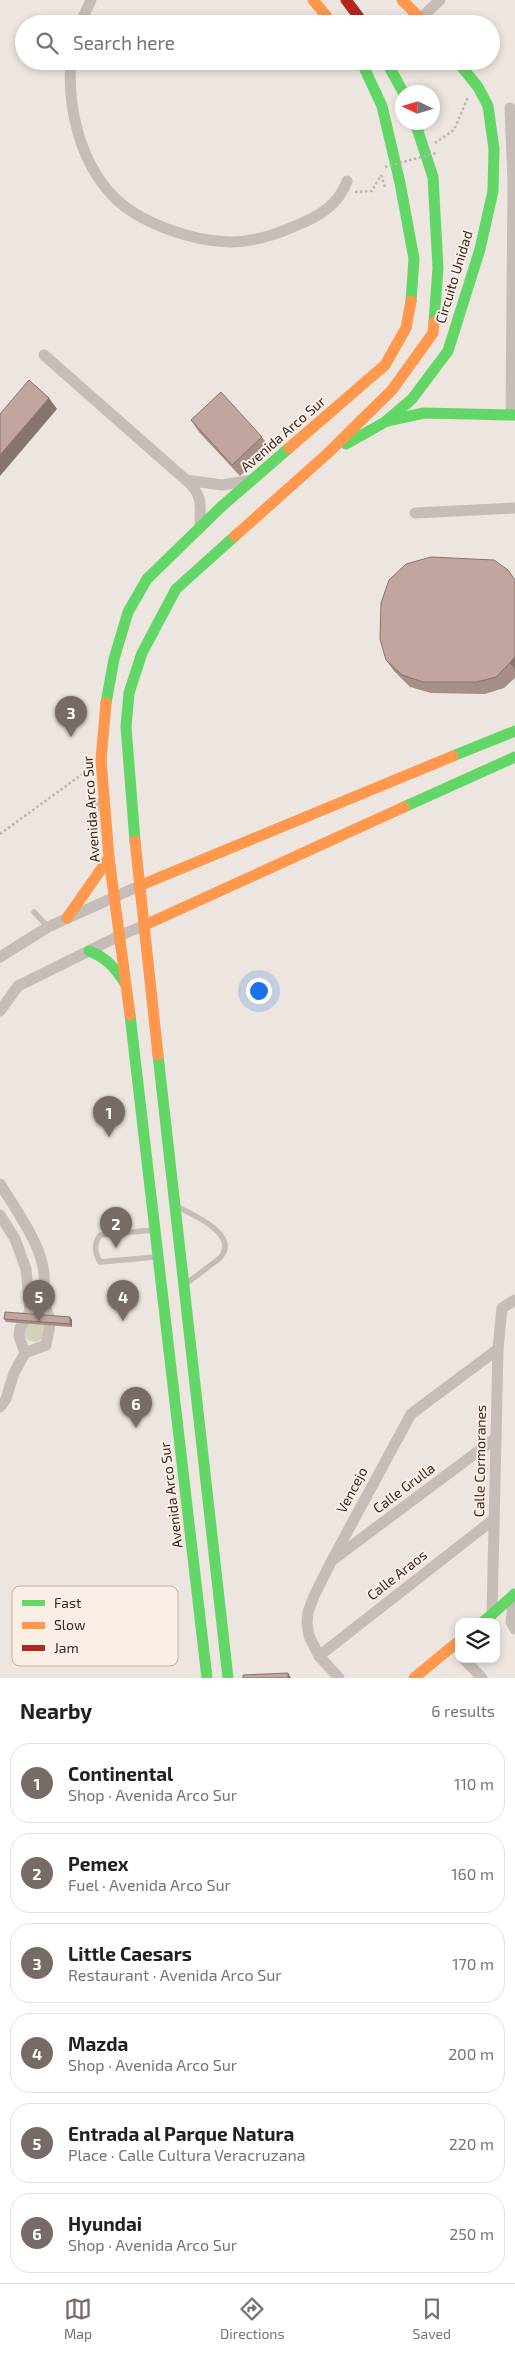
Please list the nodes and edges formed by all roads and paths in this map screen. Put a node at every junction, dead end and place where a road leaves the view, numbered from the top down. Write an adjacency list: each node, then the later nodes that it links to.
1 (91, 0): 6 (street)
2 (313, 0): 7 (main road)
3 (346, 0): 8 (main road)
4 (402, 0): 9 (main road)
5 (440, 0): 10 (street)
6 (84, 15)
7 (326, 15)
8 (357, 15)
9 (418, 15)
10 (429, 15)
11 (71, 70): 26 (street)
12 (364, 70): 35 (main road, Avenida Arco Sur)
13 (391, 70): 15 (main road)
14 (464, 70): 16 (main road, Circuito Unidad)
15 (400, 85)
16 (478, 87): 17 (main road, Circuito Unidad); 20 (path)
17 (488, 106): 18 (street); 32 (main road, Circuito Unidad)
18 (512, 108): 25 (street)
19 (417, 130): 30 (main road)
20 (438, 142)
21 (436, 153): 22 (path, bridge)
22 (385, 167)
23 (381, 175): 26 (path)
24 (347, 181): 26 (street)
25 (514, 181): 27 (street)
26 (343, 192)
27 (513, 254): 28 (street)
28 (513, 330): 31 (street)
29 (44, 355): 34 (street)
30 (392, 390): 32 (main road); 33 (main road)
31 (513, 415): 32 (main road)
32 (385, 422): 33 (main road, Circuito Unidad)
33 (327, 454): 46 (main road)
34 (186, 480): 35 (street); 38 (street)
35 (254, 480): 38 (main road, Avenida Arco Sur)
36 (515, 508): 37 (street)
37 (415, 513)
38 (200, 528): 41 (main road, Avenida Arco Sur)
39 (515, 730): 46 (main road)
40 (515, 757): 50 (main road)
41 (101, 760): 42 (main road, Avenida Arco Sur); 44 (path)
42 (102, 790): 43 (lane); 45 (main road, Avenida Arco Sur)
43 (90, 828)
44 (0, 834)
45 (109, 858): 47 (main road, Avenida Arco Sur); 49 (main road)
46 (139, 886): 47 (street); 50 (main road)
47 (115, 896): 49 (street); 52 (main road, Avenida Arco Sur)
48 (34, 912): 51 (lane)
49 (67, 918): 51 (street)
50 (145, 925): 52 (street); 58 (main road)
51 (48, 927): 54 (street)
52 (120, 934): 53 (street); 55 (main road, Avenida Arco Sur)
53 (89, 951): 55 (main road); 56 (street)
54 (0, 957)
55 (128, 986): 60 (main road, Avenida Arco Sur)
56 (0, 1011)
57 (0, 1184): 64 (street)
58 (176, 1205): 62 (main road); 62 (lane)
59 (0, 1215): 65 (street)
60 (155, 1230): 61 (main road, Avenida Arco Sur); 61 (lane)
61 (159, 1257): 78 (main road, Avenida Arco Sur)
62 (185, 1284): 79 (main road)
63 (515, 1300): 66 (street, Calle Cormoranes)
64 (45, 1310): 65 (street); 67 (street)
65 (30, 1311): 67 (street)
66 (498, 1349): 69 (street, Calle Cormoranes); 71 (street, Vencejo)
67 (25, 1353): 68 (street)
68 (0, 1407)
69 (496, 1438): 70 (street, Calle Cormoranes); 71 (street, Calle Grulla)
70 (494, 1519): 73 (street, Calle Cormoranes); 76 (street, Calle Araos)
71 (331, 1562): 76 (street, Vencejo)
72 (515, 1594): 73 (main road); 74 (street)
73 (487, 1618)
74 (515, 1629)
75 (455, 1648): 81 (main road)
76 (319, 1656): 80 (street, Vencejo)
77 (468, 1663): 82 (street)
78 (207, 1678)
79 (228, 1678)
80 (339, 1678)
81 (414, 1678)
82 (482, 1678)

